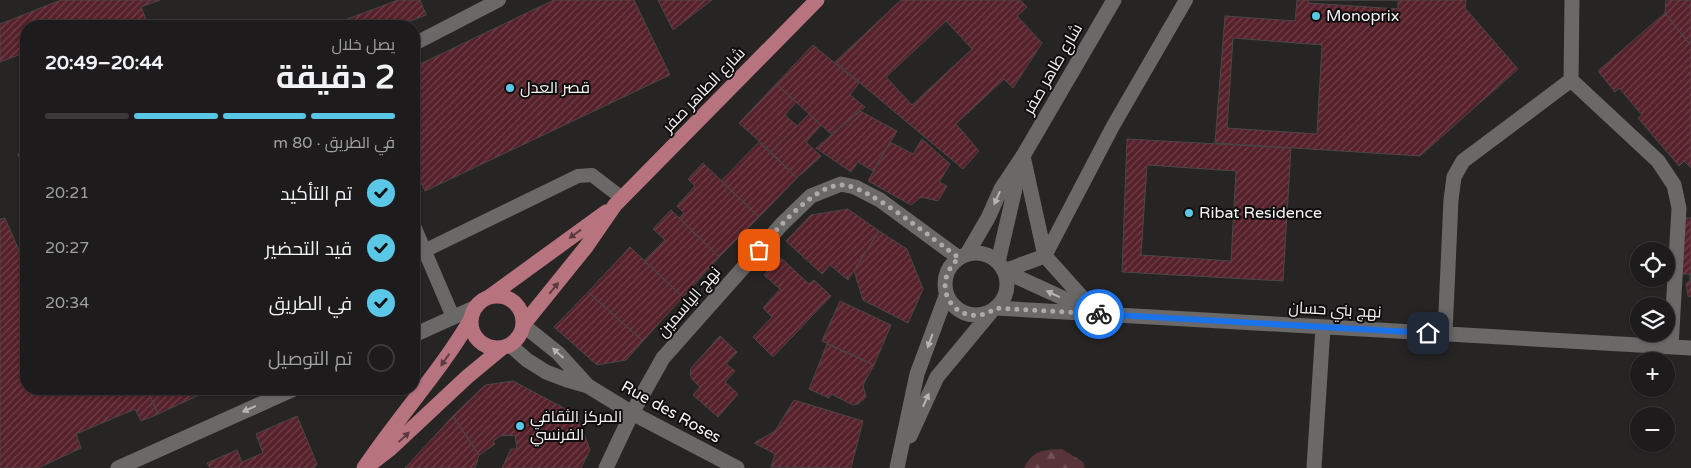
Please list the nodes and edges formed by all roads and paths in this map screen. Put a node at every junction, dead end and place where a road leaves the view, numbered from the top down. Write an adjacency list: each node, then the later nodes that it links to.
1 (499, 0): 6 (lane)
2 (817, 0): 9 (main road, شارع الطاهر صفر)
3 (1114, 0): 8 (street, شارع طاهر صفر)
4 (1186, 0): 13 (lane)
5 (1572, 0): 7 (street)
6 (420, 41)
7 (1571, 80): 24 (street); 25 (street)
8 (1023, 156): 12 (street, شارع طاهر صفر, one-way to 12); 13 (street); 14 (street, شارع طاهر صفر)
9 (619, 202): 11 (lane); 16 (main road, شارع الطاهر صفر, one-way to 16); 21 (main road, شارع الطاهر صفر, one-way to 9)
10 (420, 241): 11 (lane)
11 (424, 251): 20 (lane)
12 (963, 256): 14 (street); 15 (street, شارع طاهر صفر); 32 (street, نهج الياسمين)
13 (1045, 256): 14 (street); 19 (street)
14 (1001, 267): 17 (street, شارع طاهر صفر); 19 (street, نهج بني حسان, one-way to 14)
15 (946, 296): 17 (street); 33 (street, شارع طاهر صفر, one-way to 33)
16 (490, 297): 18 (main road); 21 (main road)
17 (993, 310): 19 (street, نهج بني حسان); 33 (street, شارع طاهر صفر, one-way to 17)
18 (473, 313): 20 (street); 26 (main road); 29 (main road, one-way to 29)
19 (1097, 314): 22 (street, نهج بني حسان)
20 (453, 317): 23 (street)
21 (523, 325): 26 (main road); 28 (street, one-way to 21)
22 (1323, 327): 24 (street, نهج بني حسان); 38 (street)
23 (420, 332)
24 (1445, 334): 25 (street, نهج بني حسان)
25 (1671, 346): 27 (street, نهج بني حسان)
26 (506, 347): 28 (street); 35 (main road, one-way to 26)
27 (1691, 348)
28 (588, 386): 32 (street, Rue des Roses)
29 (420, 392)
30 (281, 395): 34 (street, one-way to 34)
31 (418, 395): 35 (main road, one-way to 35)
32 (632, 413): 36 (street, نهج الياسمين); 37 (street, Rue des Roses)
33 (898, 464)
34 (118, 468)
35 (365, 468)
36 (606, 468)
37 (737, 468)
38 (1314, 468)

